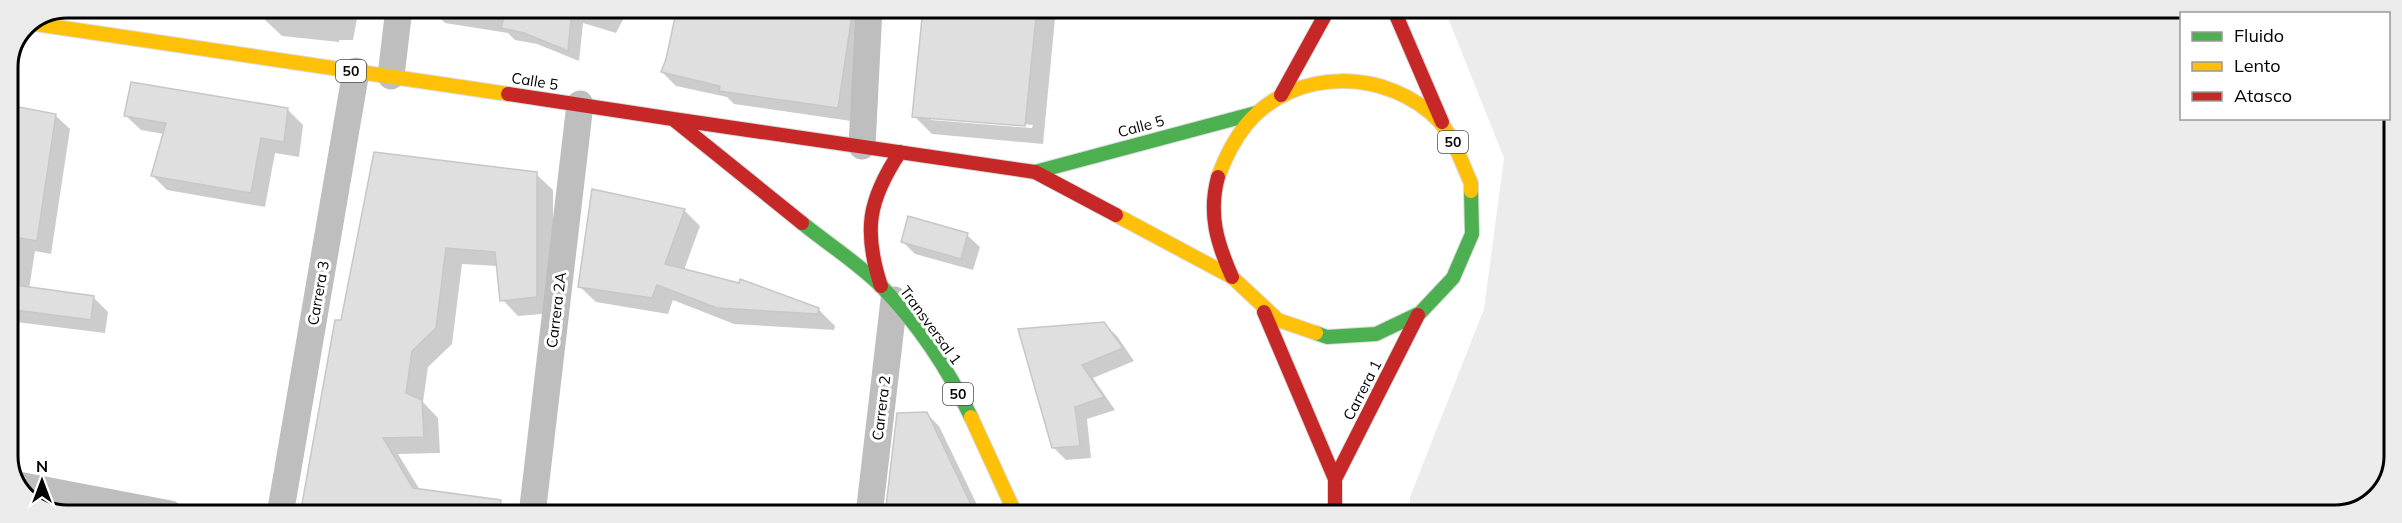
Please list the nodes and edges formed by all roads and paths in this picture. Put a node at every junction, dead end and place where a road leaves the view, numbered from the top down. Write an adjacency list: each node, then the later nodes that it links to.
1 (398, 18): 7 (street)
2 (868, 18): 13 (street)
3 (1323, 18): 8 (main road)
4 (1397, 18): 12 (main road)
5 (42, 25): 6 (main road, Calle 5 / 50)
6 (356, 71): 7 (main road, Calle 5 / 50); 23 (street, Carrera 3)
7 (391, 76): 9 (main road, Calle 5 / 50)
8 (1281, 95): 10 (main road, 50); 12 (main road, 50)
9 (580, 104): 11 (main road, Calle 5 / 50); 24 (street, Carrera 2A)
10 (1256, 113): 15 (main road, Calle 5 / 50); 16 (main road, 50)
11 (673, 118): 13 (main road, Calle 5 / 50); 17 (main road, Transversal 1 / 50)
12 (1445, 129): 19 (main road, 50)
13 (862, 146): 14 (main road, Calle 5 / 50)
14 (900, 152): 15 (main road, Calle 5 / 50); 17 (main road, Transversal 1)
15 (1035, 172): 16 (main road, Calle 5 / 50)
16 (1232, 278): 18 (main road, 50)
17 (887, 293): 25 (street, Carrera 2); 26 (main road, Transversal 1 / 50)
18 (1264, 312): 19 (main road, 50); 20 (main road, Carrera 1 / 50)
19 (1418, 315): 20 (main road, Carrera 1 / 50)
20 (1335, 479): 27 (main road, Carrera 1 / 50)
21 (29, 487): 22 (street)
22 (123, 505)
23 (282, 505)
24 (533, 505)
25 (870, 505)
26 (1011, 505)
27 (1335, 505)

